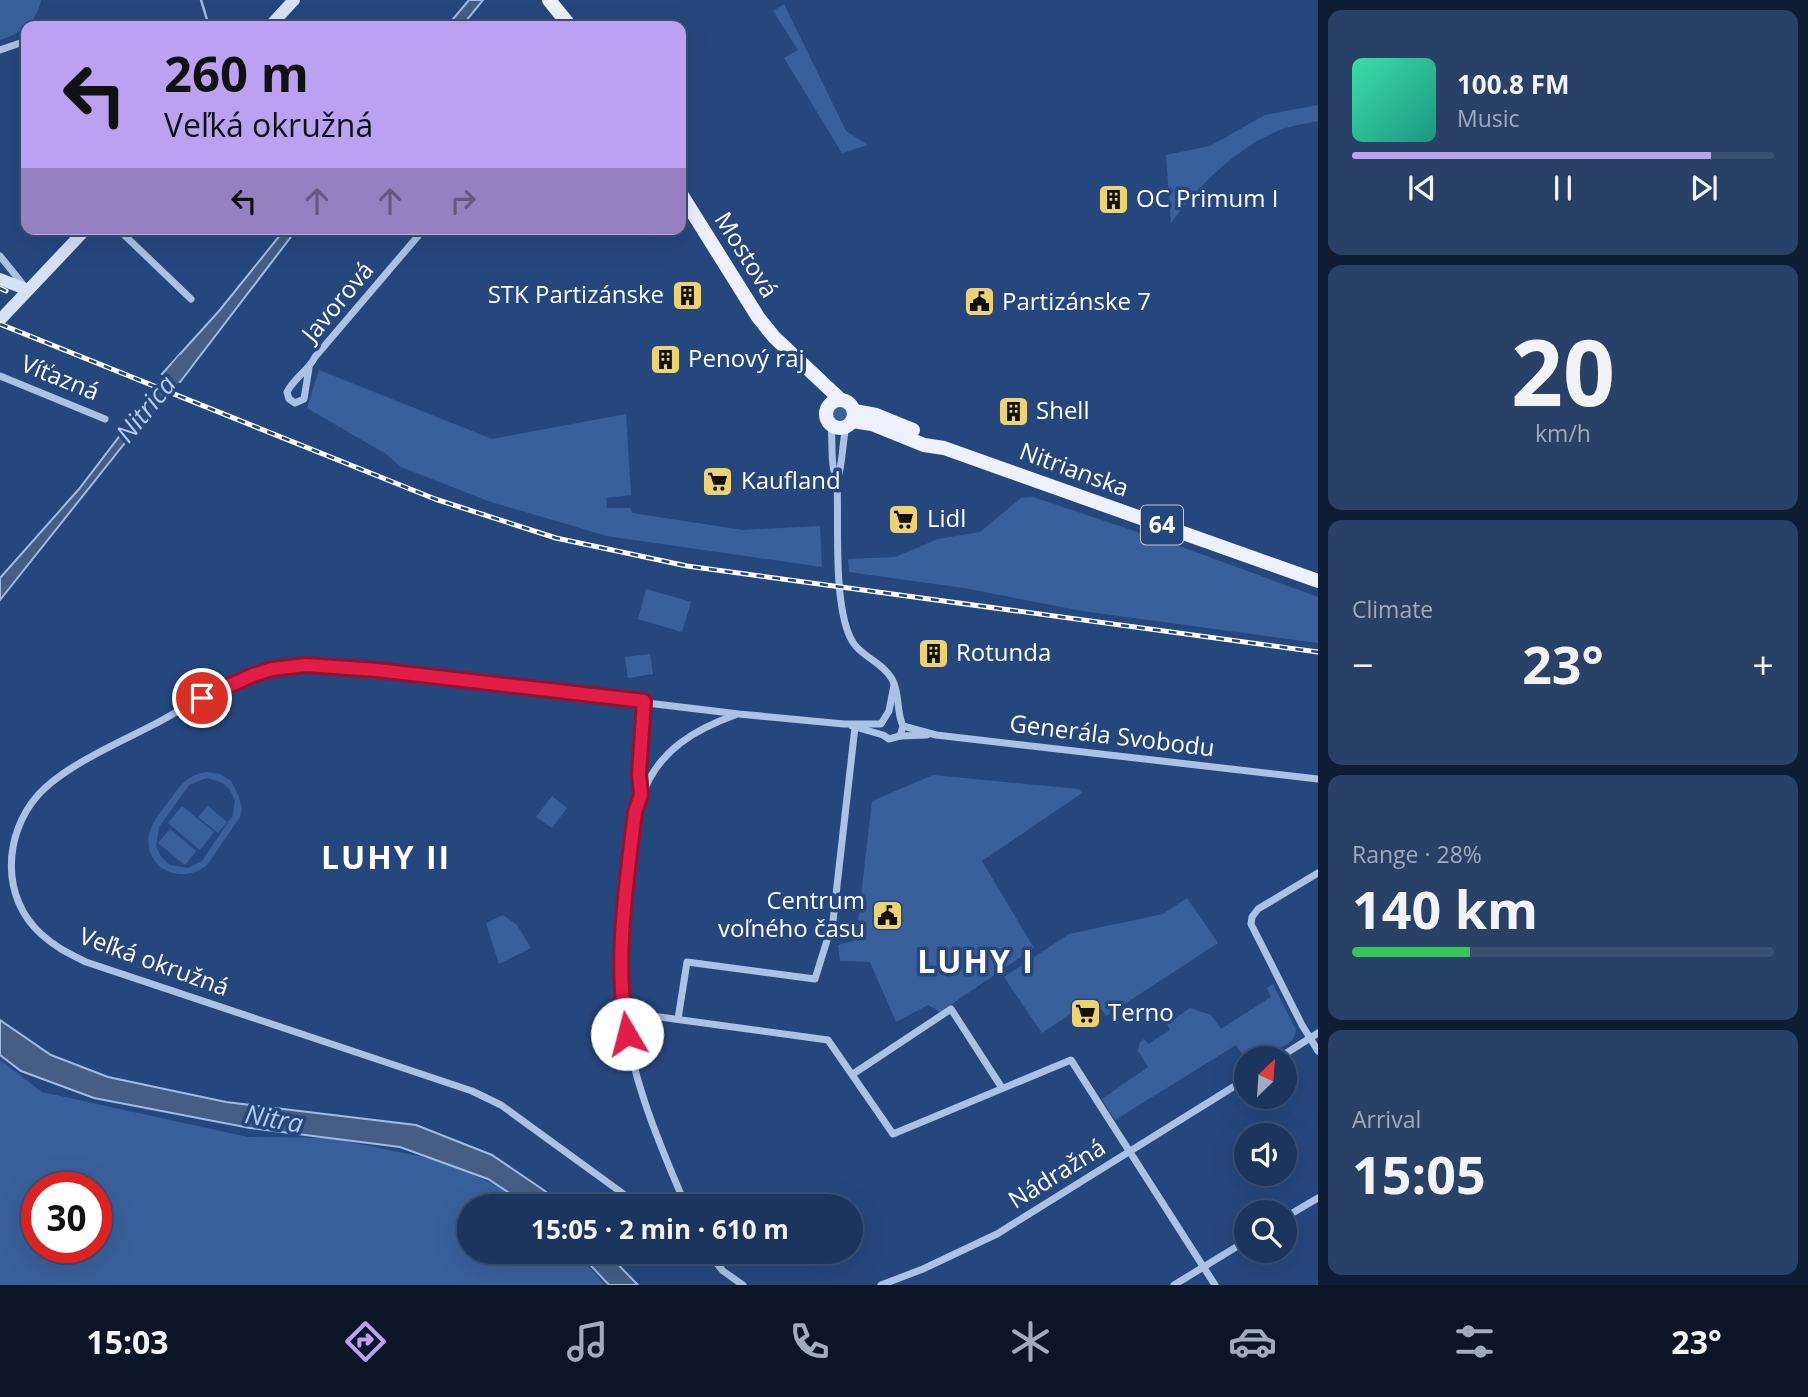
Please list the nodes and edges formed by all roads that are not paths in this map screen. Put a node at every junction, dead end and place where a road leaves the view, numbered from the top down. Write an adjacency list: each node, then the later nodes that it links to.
1 (294, 0): 3 (main road)
2 (549, 0): 4 (main road)
3 (275, 21)
4 (566, 21)
5 (21, 43): 6 (street)
6 (0, 50)
7 (686, 202): 18 (main road, Mostová / 64)
8 (80, 235): 13 (main road)
9 (124, 235): 14 (street)
10 (419, 235): 16 (street, Javorová)
11 (0, 256): 13 (street)
12 (0, 279): 13 (main road)
13 (28, 290): 15 (main road)
14 (191, 299)
15 (0, 320)
16 (309, 368): 16 (street, Javorová)
17 (0, 376): 19 (street, Víťazná)
18 (835, 402): 20 (main road, 64); 21 (main road)
19 (105, 419)
20 (850, 420): 21 (main road, 64); 22 (street); 23 (main road, Nitrianska / 64)
21 (831, 425): 22 (street)
22 (837, 481): 24 (street)
23 (1318, 581)
24 (894, 685): 27 (street); 28 (street)
25 (644, 701): 26 (street, Veľká okružná); 35 (street); 47 (street, Veľká okružná)
26 (739, 714): 29 (street); 35 (street)
27 (884, 721): 28 (street); 29 (street); 31 (street)
28 (901, 723): 32 (street, Generála Svobodu); 33 (street)
29 (844, 724): 30 (street)
30 (855, 727): 31 (street); 38 (street)
31 (883, 735): 33 (street)
32 (936, 735): 33 (street); 34 (street, Generála Svobodu)
33 (900, 736)
34 (1318, 779)
35 (641, 795): 37 (street)
36 (1318, 873): 40 (street)
37 (624, 1012): 38 (street); 48 (street)
38 (678, 1019): 43 (street)
39 (1318, 1033): 40 (street)
40 (1310, 1038): 41 (street); 42 (street)
41 (1297, 1046)
42 (1318, 1051)
43 (853, 1074): 45 (street, Nádražná); 45 (street)
44 (1234, 1086): 46 (street, Nádražná)
45 (1002, 1088): 46 (street, Nádražná)
46 (1129, 1151): 53 (street); 55 (street, Nádražná)
47 (623, 1194)
48 (681, 1194)
49 (1318, 1198): 50 (street)
50 (1297, 1210)
51 (1234, 1248): 53 (street)
52 (718, 1264): 54 (street)
53 (1204, 1267): 56 (street); 57 (street)
54 (743, 1285)
55 (881, 1285)
56 (1174, 1285)
57 (1215, 1285)

